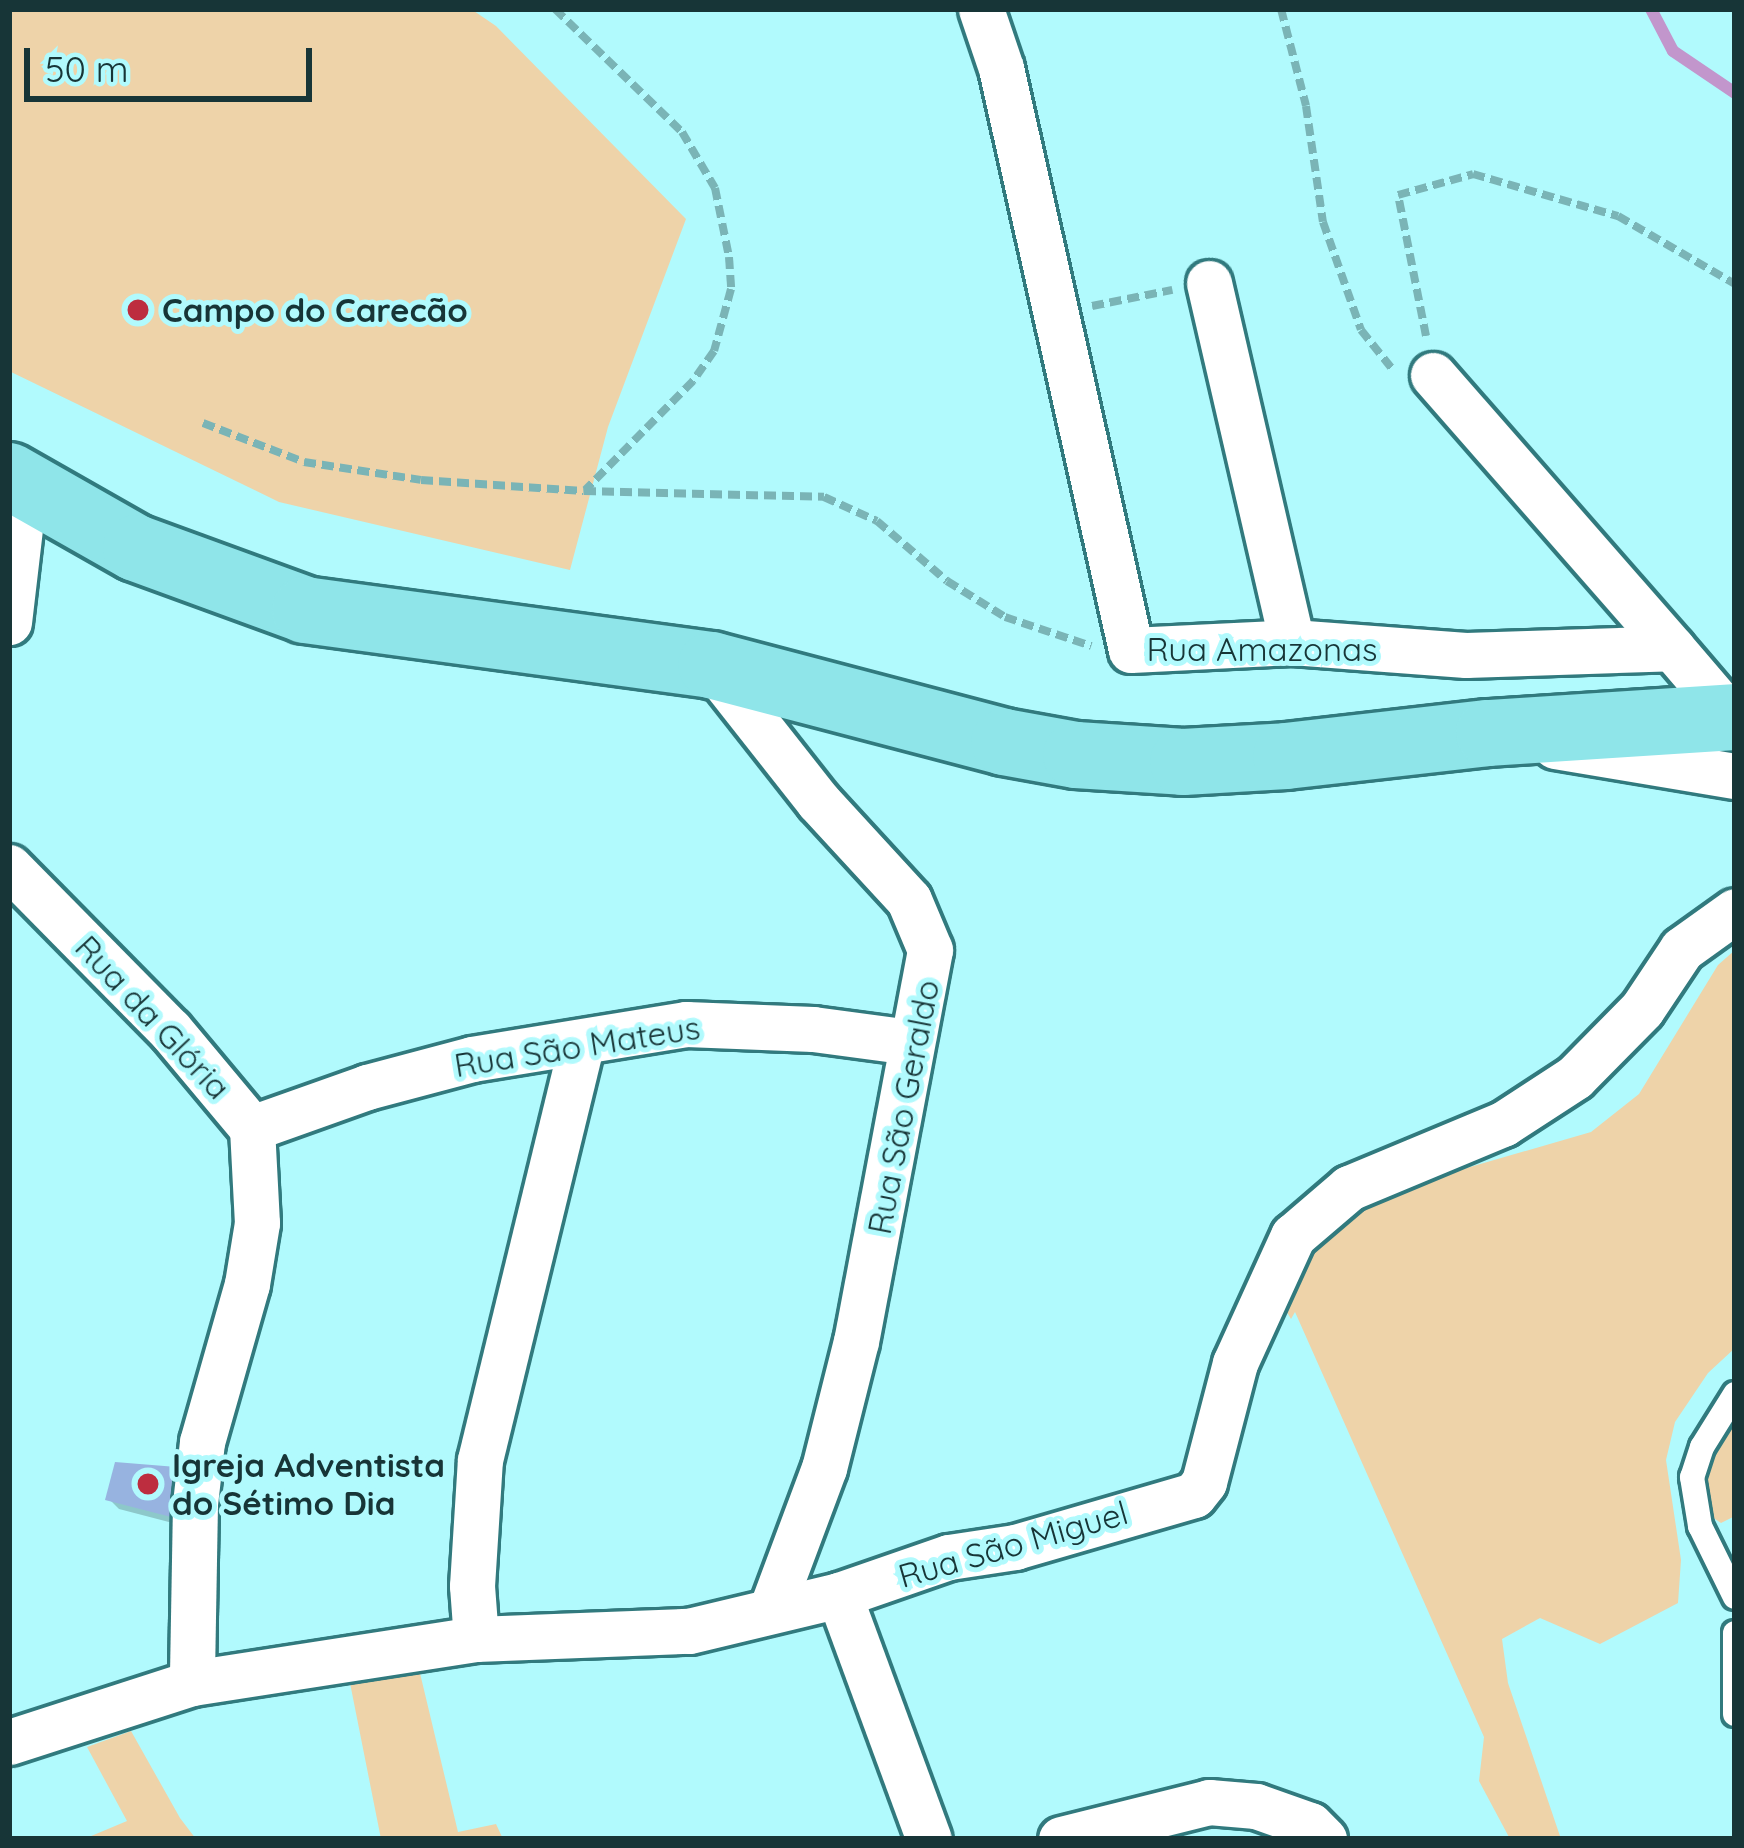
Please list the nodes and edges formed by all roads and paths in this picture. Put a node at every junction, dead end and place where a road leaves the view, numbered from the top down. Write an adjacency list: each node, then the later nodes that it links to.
1 (554, 9): 10 (path)
2 (981, 9): 6 (street, Rua Amazonas)
3 (1281, 9): 7 (path)
4 (1208, 283): 6 (path); 12 (street)
5 (1735, 284): 7 (path)
6 (1054, 314): 14 (street, Rua Amazonas)
7 (1433, 375): 13 (street)
8 (203, 423): 10 (path)
9 (17, 481): 11 (street); 15 (main road)
10 (584, 491): 14 (path)
11 (9, 622)
12 (1292, 642): 13 (street, Rua Amazonas); 14 (street, Rua Amazonas)
13 (1672, 648): 16 (street)
14 (1131, 650)
15 (711, 665): 16 (main road); 20 (street, Rua São Geraldo)
16 (1733, 736)
17 (9, 867): 21 (street, Rua da Glória)
18 (1735, 911): 23 (street, Rua São Miguel)
19 (582, 1042): 20 (street, Rua São Mateus); 21 (street, Rua São Mateus); 27 (street)
20 (910, 1042): 25 (street, Rua São Geraldo)
21 (252, 1128): 28 (street, Rua da Glória)
22 (1735, 1394): 24 (lane)
23 (839, 1595): 25 (street, Rua São Miguel); 31 (street)
24 (1735, 1598)
25 (771, 1610): 27 (street, Rua São Miguel)
26 (1735, 1633): 29 (lane)
27 (476, 1639): 28 (street, Rua São Miguel)
28 (192, 1683): 30 (street, Rua São Miguel)
29 (1735, 1714)
30 (9, 1742)
31 (929, 1839)
32 (1060, 1839): 33 (street)
33 (1324, 1839)

